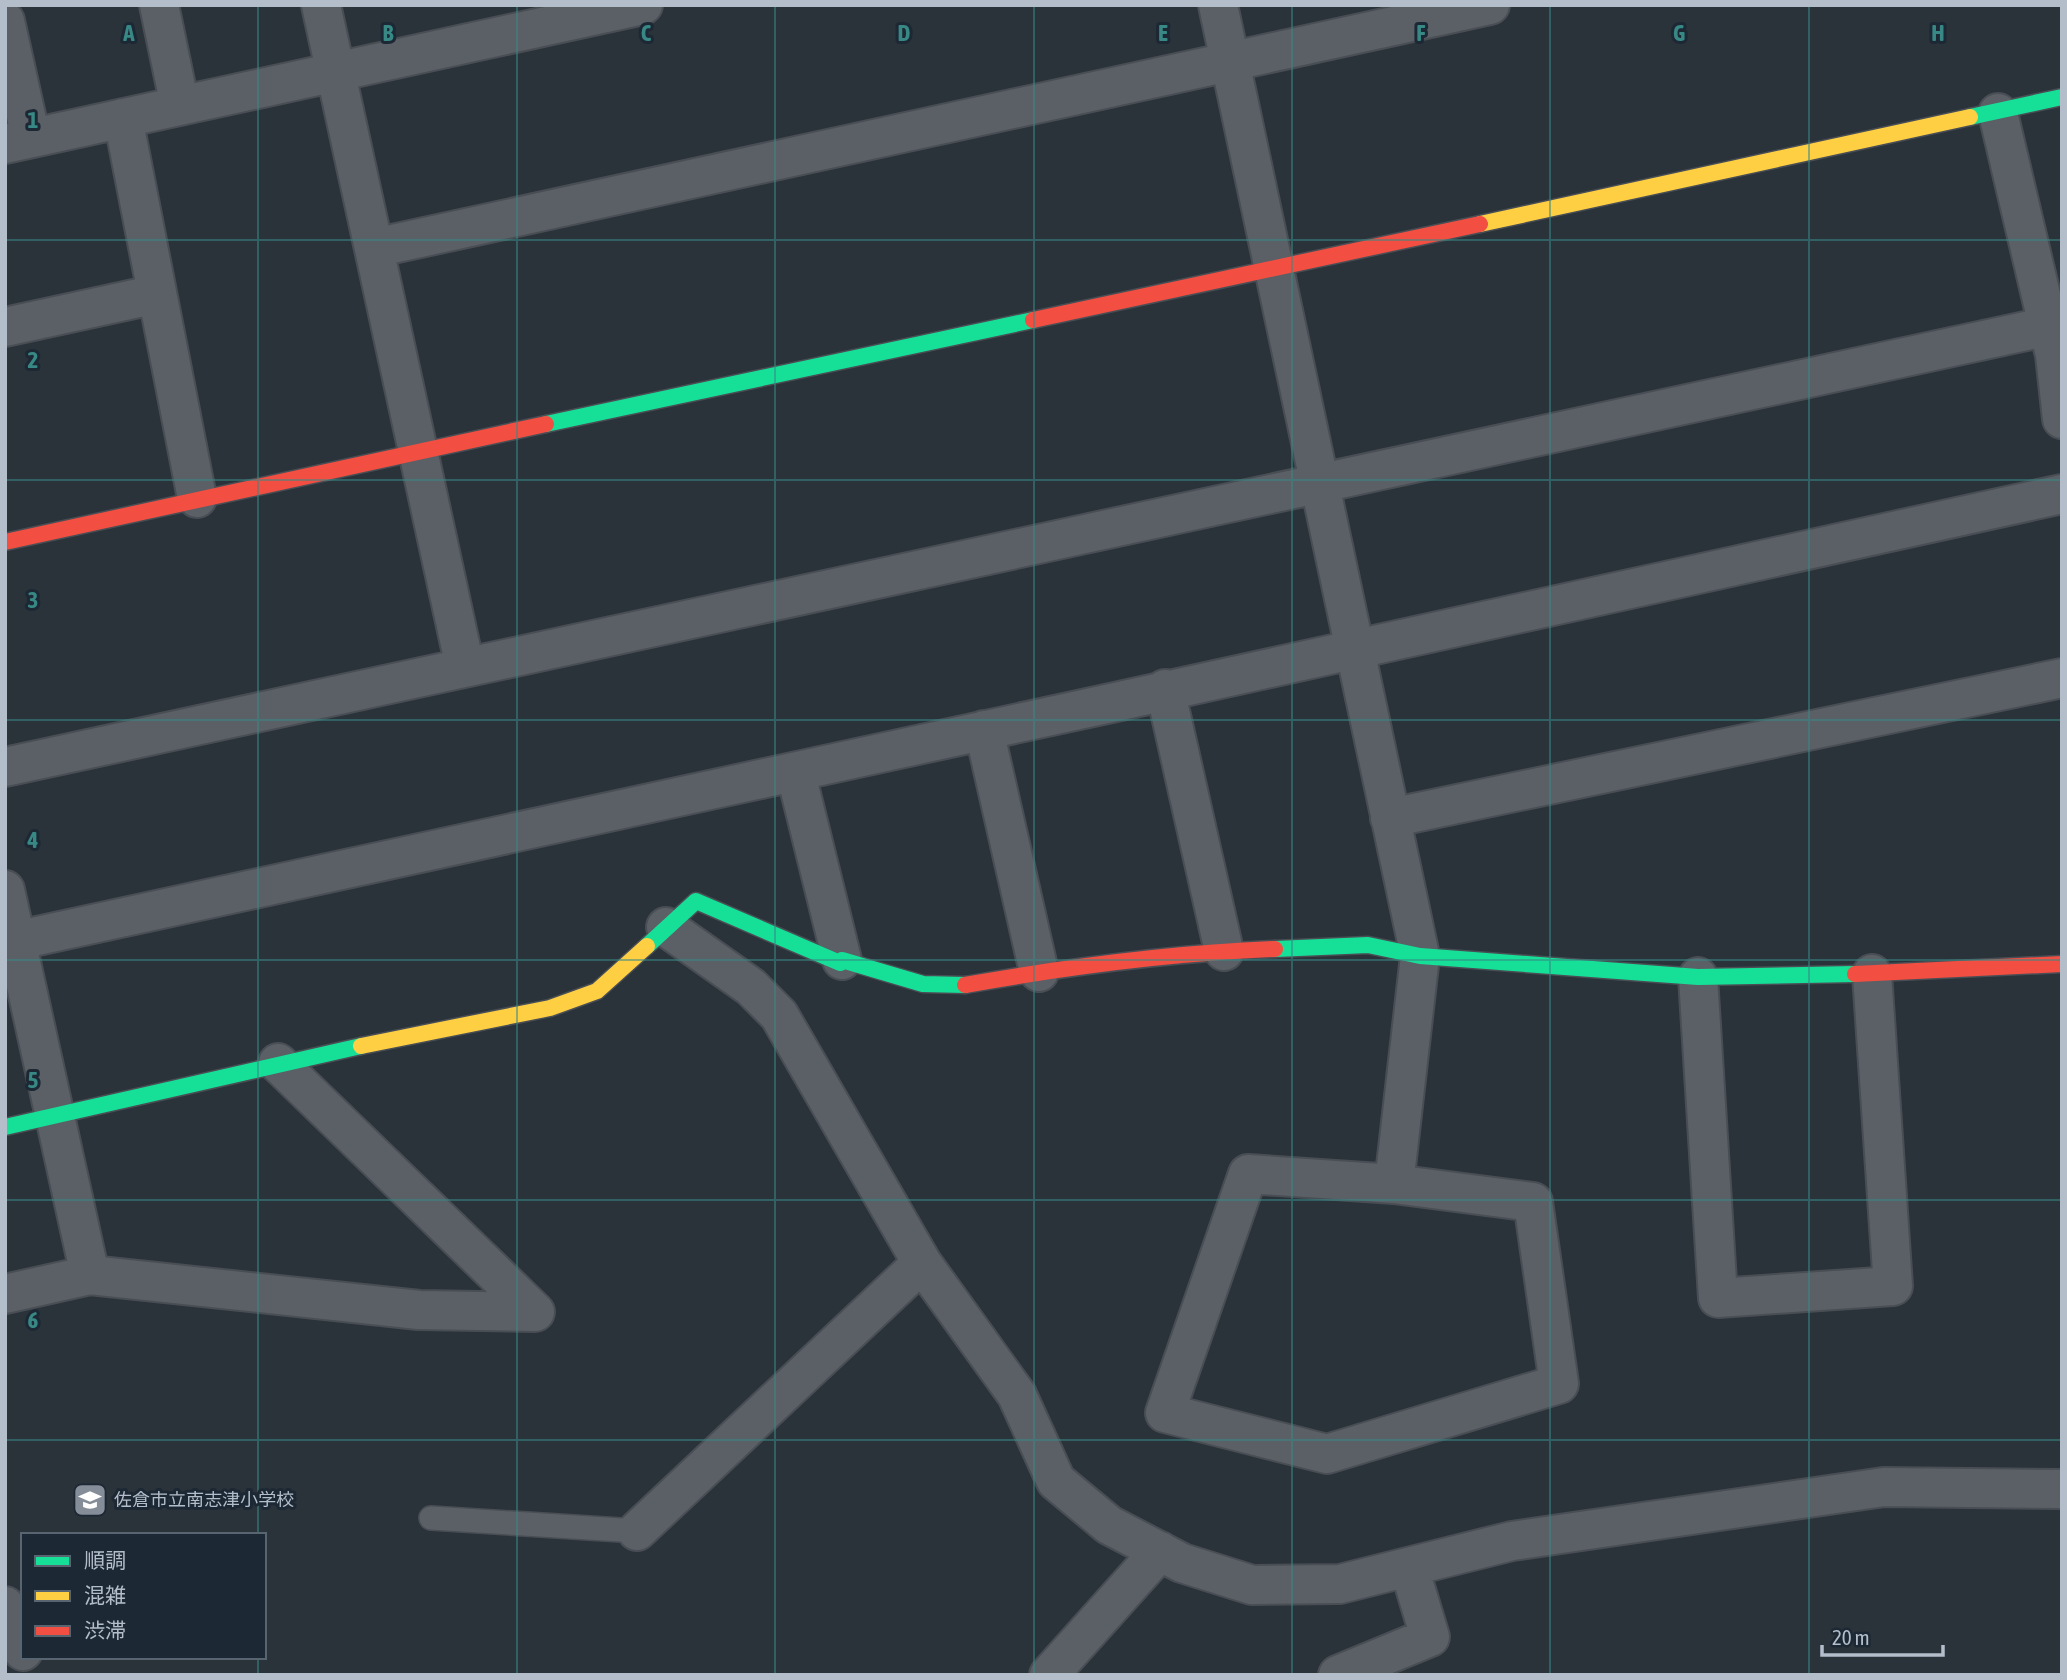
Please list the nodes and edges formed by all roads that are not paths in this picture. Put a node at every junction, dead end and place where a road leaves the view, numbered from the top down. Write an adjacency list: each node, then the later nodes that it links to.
1 (159, 5): 10 (street)
2 (321, 5): 8 (street)
3 (643, 5): 8 (street)
4 (1218, 5): 7 (street)
5 (1490, 5): 7 (street)
6 (5, 21): 13 (street)
7 (1230, 63): 14 (street); 15 (street)
8 (336, 72): 10 (street); 14 (street)
9 (2062, 97): 11 (street)
10 (180, 106): 12 (street)
11 (1998, 113): 15 (street); 18 (street)
12 (123, 118): 13 (street); 16 (street)
13 (18, 141)
14 (374, 247): 20 (street)
15 (1274, 269): 20 (street); 21 (street)
16 (157, 294): 17 (street); 23 (street)
17 (5, 327)
18 (2055, 345): 19 (street); 21 (street)
19 (2062, 419)
20 (418, 450): 23 (street); 26 (street)
21 (1319, 481): 25 (street); 26 (street)
22 (2062, 494): 25 (street)
23 (197, 498): 24 (street)
24 (5, 542)
25 (1355, 648): 28 (street); 32 (street)
26 (465, 667): 30 (street)
27 (2062, 678): 32 (street)
28 (1165, 689): 29 (street); 36 (street)
29 (984, 730): 31 (street); 40 (street)
30 (5, 767)
31 (796, 774): 35 (street); 38 (street)
32 (1391, 818): 37 (street)
33 (5, 890): 35 (street)
34 (666, 927): 38 (street); 43 (street); 47 (street)
35 (11, 942): 44 (street)
36 (1224, 951): 37 (street); 40 (street)
37 (1420, 956): 42 (street); 46 (street)
38 (842, 960): 40 (street)
39 (2062, 964): 41 (street)
40 (1039, 972)
41 (1872, 974): 42 (street); 42 (street)
42 (1698, 977)
43 (278, 1063): 44 (street); 48 (street)
44 (53, 1116): 45 (street); 48 (street)
45 (5, 1127)
46 (1394, 1184): 46 (street)
47 (922, 1262): 52 (street); 53 (street)
48 (90, 1275): 49 (street)
49 (5, 1294)
50 (2062, 1489): 54 (street)
51 (431, 1518): 52 (lane)
52 (638, 1531)
53 (1160, 1551): 54 (street); 57 (street)
54 (1409, 1567): 58 (street)
55 (5, 1606): 56 (street)
56 (21, 1646)
57 (1049, 1675)
58 (1338, 1675)

